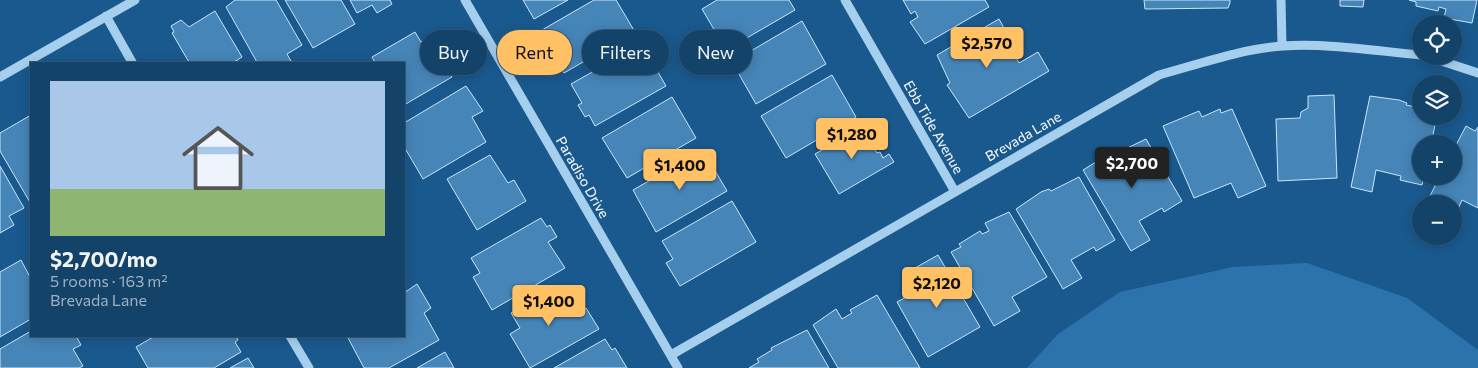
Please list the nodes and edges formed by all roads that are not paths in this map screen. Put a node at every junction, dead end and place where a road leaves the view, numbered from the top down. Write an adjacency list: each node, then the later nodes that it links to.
1 (135, 0): 5 (street)
2 (465, 0): 14 (street, Paradiso Drive)
3 (845, 0): 12 (street, Ebb Tide Avenue)
4 (1280, 0): 6 (street)
5 (106, 16): 8 (street); 11 (street)
6 (1282, 46): 7 (street, Brevada Lane); 12 (street, Brevada Lane)
7 (1412, 54)
8 (132, 62)
9 (1452, 65): 10 (street)
10 (1478, 74)
11 (0, 77)
12 (954, 190): 14 (street, Brevada Lane)
13 (291, 337): 15 (street)
14 (671, 355): 16 (street, Paradiso Drive)
15 (309, 368)
16 (678, 368)

